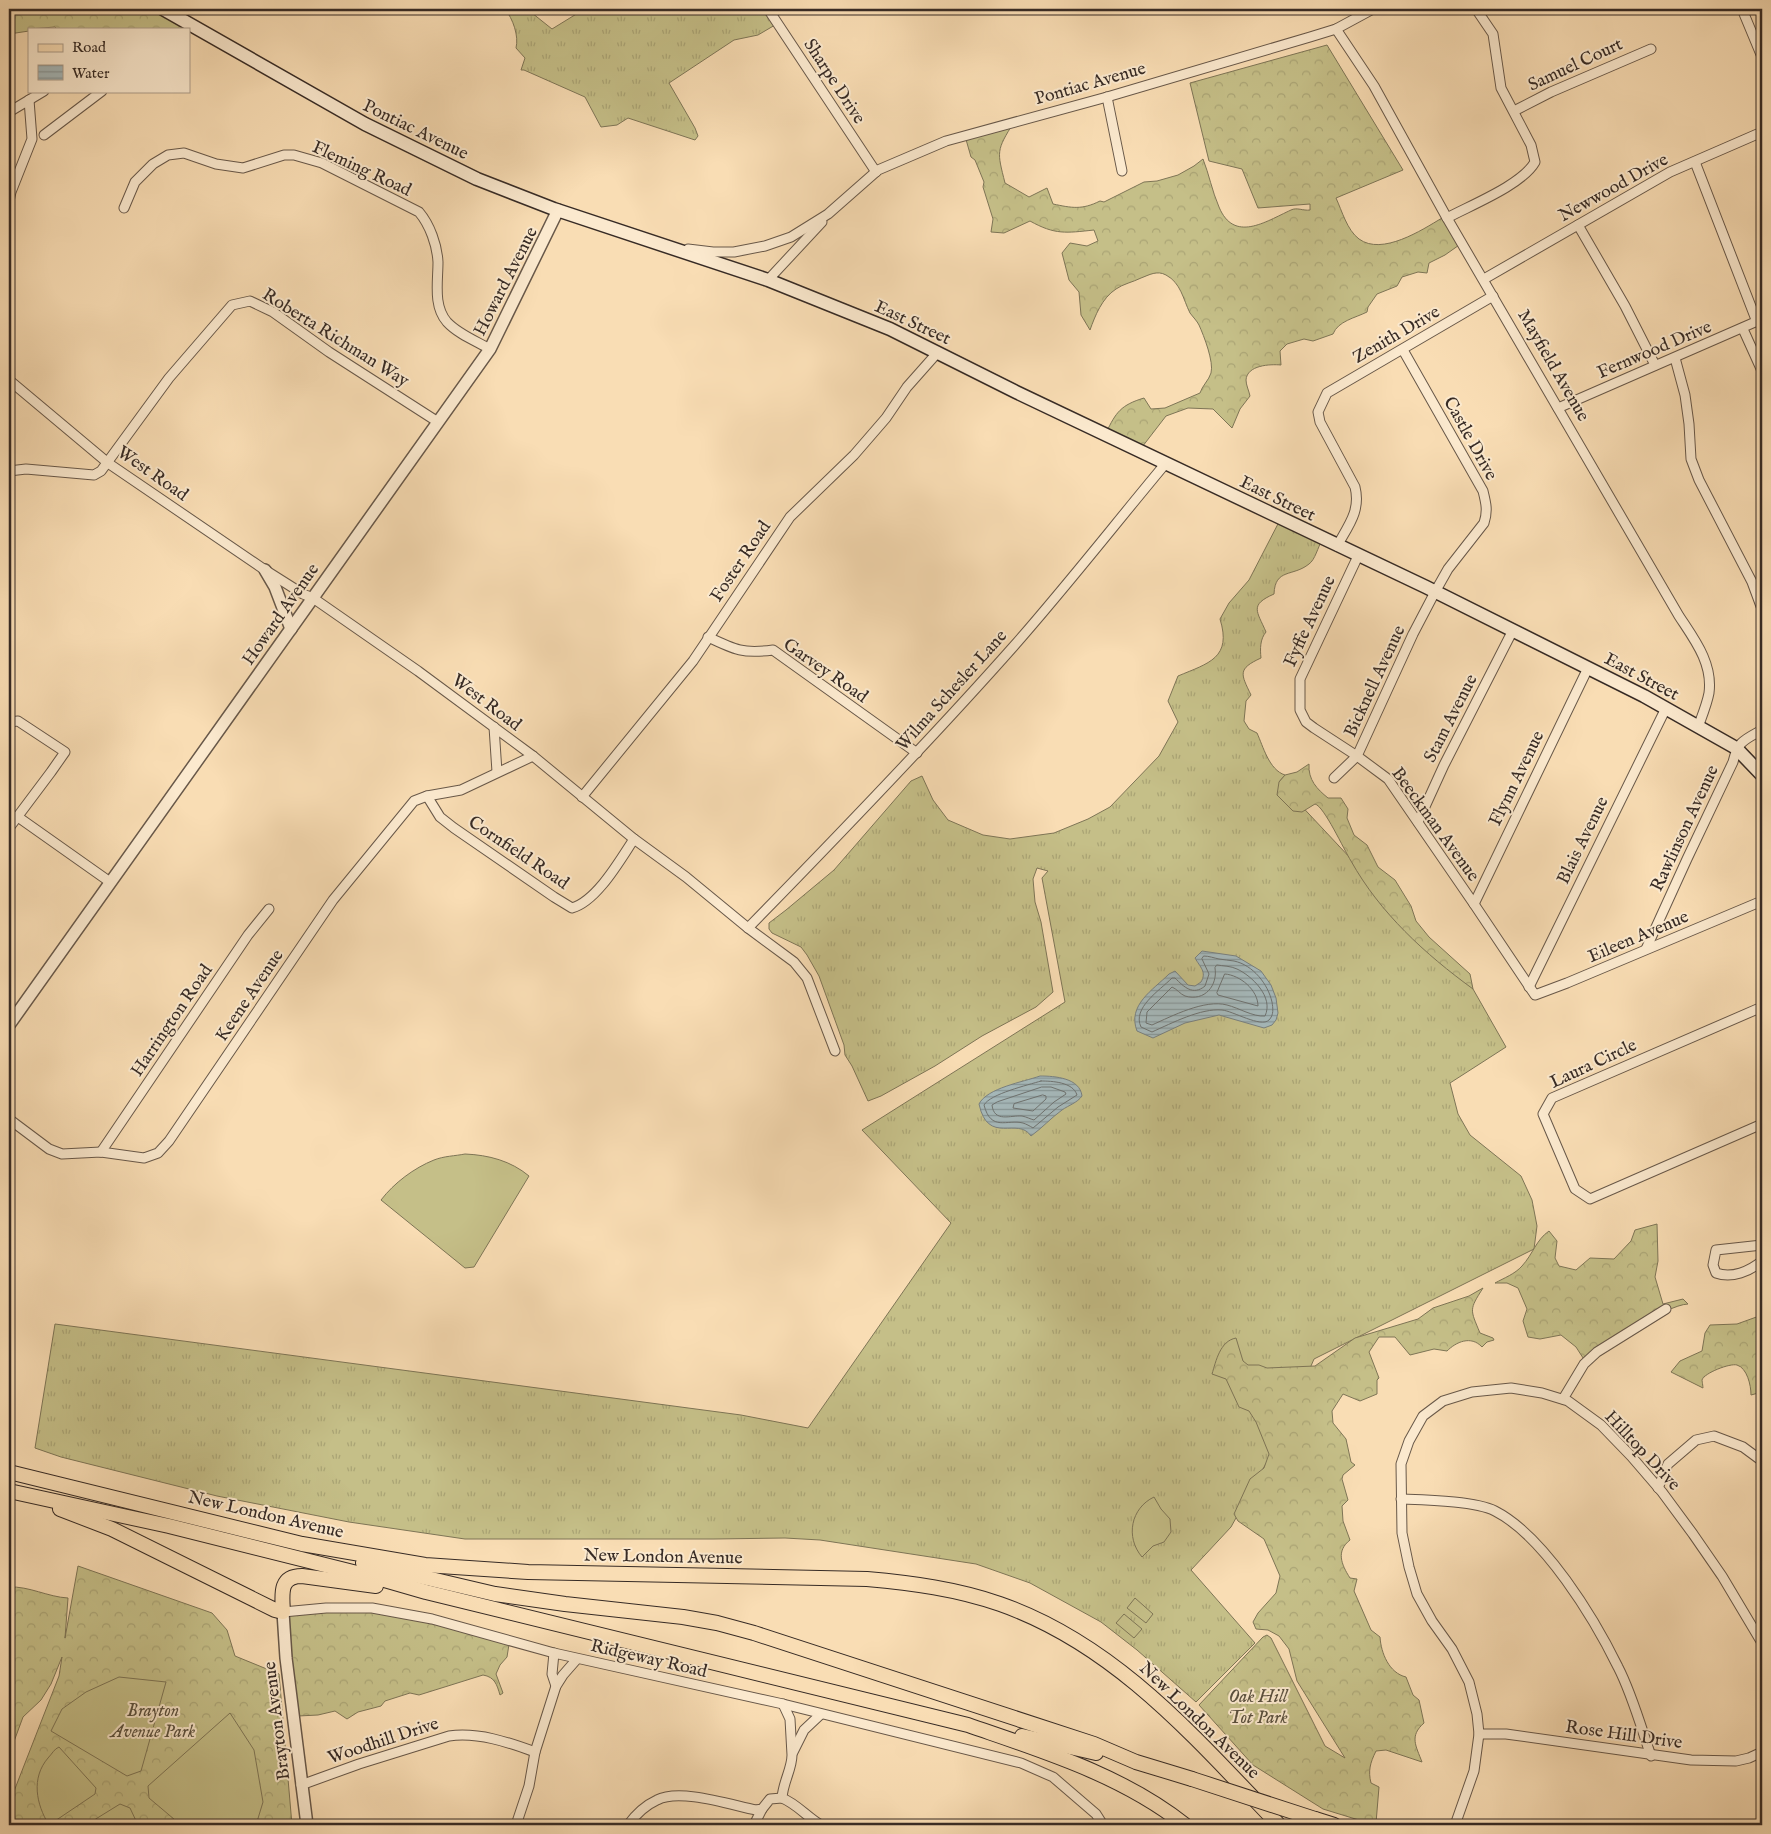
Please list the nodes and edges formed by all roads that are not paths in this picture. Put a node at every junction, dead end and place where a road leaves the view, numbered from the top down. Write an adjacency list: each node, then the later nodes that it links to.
1 (163, 9): 6 (main road, Pontiac Avenue)
2 (768, 9): 20 (street, Sharpe Drive)
3 (1373, 9): 7 (street, Pontiac Avenue)
4 (1476, 9): 14 (street)
5 (1742, 9): 9 (street)
6 (187, 26): 23 (main road, Pontiac Avenue)
7 (1336, 29): 12 (street, Pontiac Avenue); 25 (street, Mayfield Avenue)
8 (1651, 49): 14 (street, Samuel Court)
9 (1762, 57)
10 (42, 92): 13 (street)
11 (101, 92): 17 (street)
12 (1107, 97): 19 (street); 20 (street, Pontiac Avenue)
13 (29, 100): 15 (street); 21 (street)
14 (1514, 111): 25 (street)
15 (9, 112)
16 (1762, 132): 18 (street, Newwood Drive)
17 (44, 135)
18 (1695, 162): 26 (street, Newwood Drive); 31 (street)
19 (1122, 171)
20 (876, 172): 24 (street, Pontiac Avenue)
21 (9, 201)
22 (124, 208): 33 (street, Fleming Road)
23 (558, 210): 27 (main road, Pontiac Avenue); 33 (street, Howard Avenue)
24 (828, 214): 27 (street, Pontiac Avenue); 29 (street, Pontiac Avenue)
25 (1447, 218): 28 (street, Mayfield Avenue)
26 (1578, 225): 28 (street, Newwood Drive); 37 (street)
27 (669, 247): 29 (main road, Pontiac Avenue)
28 (1484, 279): 30 (street, Mayfield Avenue)
29 (768, 280): 35 (main road, East Street)
30 (1493, 296): 34 (street, Zenith Drive); 40 (street, Mayfield Avenue)
31 (1760, 320): 32 (street, Fernwood Drive)
32 (1743, 329): 36 (street, Fernwood Drive); 38 (street)
33 (490, 349): 41 (street, Howard Avenue)
34 (1403, 350): 45 (street, Zenith Drive); 48 (street, Castle Drive)
35 (938, 352): 43 (main road, East Street); 53 (street, Foster Road)
36 (1675, 358): 37 (street, Fernwood Drive); 50 (street)
37 (1655, 365): 40 (street, Fernwood Drive)
38 (1762, 370)
39 (9, 380): 42 (street, West Road)
40 (1558, 408): 59 (street, Mayfield Avenue)
41 (438, 422): 42 (street, Roberta Richman Way); 49 (street, Howard Avenue)
42 (108, 463): 44 (street); 47 (street, West Road)
43 (1166, 463): 45 (main road, East Street); 62 (street, Wilma Schesler Lane)
44 (9, 471)
45 (1337, 546): 46 (main road, East Street)
46 (1358, 556): 48 (main road, East Street); 55 (street, Fyffe Avenue)
47 (265, 570): 49 (street, West Road); 51 (street)
48 (1435, 592): 52 (main road, East Street); 64 (street, Bicknell Avenue)
49 (313, 598): 51 (street, Howard Avenue); 58 (street, West Road)
50 (1762, 609)
51 (291, 629): 74 (street, Howard Avenue)
52 (1513, 630): 54 (main road, East Street); 71 (street, Stam Avenue)
53 (708, 637): 62 (street, Garvey Road); 69 (street, Foster Road)
54 (1588, 668): 56 (main road, East Street); 76 (street, Flynn Avenue)
55 (1300, 701): 64 (street, Beeckman Avenue)
56 (1666, 708): 59 (main road, East Street); 80 (street, Blais Avenue)
57 (9, 722): 70 (street)
58 (494, 727): 63 (street, West Road); 65 (street)
59 (1698, 727): 61 (main road, East Street)
60 (1762, 730): 61 (street)
61 (1736, 748): 66 (main road); 79 (street, Rawlinson Avenue)
62 (917, 753): 78 (street, Wilma Schesler Lane)
63 (533, 756): 65 (street, Keene Avenue); 69 (street, West Road)
64 (1357, 756): 67 (street, Bicknell Avenue); 71 (street, Beeckman Avenue)
65 (497, 772): 68 (street, Keene Avenue)
66 (1762, 775)
67 (1334, 778)
68 (427, 796): 73 (street, Cornfield Road); 86 (street, Keene Avenue)
69 (582, 797): 73 (street, West Road)
70 (18, 817): 72 (street); 74 (street)
71 (1418, 822): 76 (street, Beeckman Avenue)
72 (9, 828)
73 (634, 839): 78 (street, West Road)
74 (110, 882): 82 (street, Howard Avenue)
75 (1762, 901): 79 (street, Eileen Avenue)
76 (1474, 904): 80 (street, Beeckman Avenue)
77 (269, 909): 86 (street, Harrington Road)
78 (748, 928): 83 (street, West Road)
79 (1646, 949): 80 (street, Eileen Avenue)
80 (1529, 987)
81 (1762, 1007): 85 (street, Laura Circle)
82 (9, 1025)
83 (835, 1051)
84 (9, 1119): 86 (street, Keene Avenue)
85 (1762, 1124)
86 (100, 1152)
87 (1762, 1244): 88 (street)
88 (1762, 1261)
89 (1666, 1309): 90 (street)
90 (1563, 1399): 93 (street, Hilltop Drive); 96 (street, Hilltop Drive)
91 (1762, 1461): 93 (street)
92 (9, 1472): 97 (main road, New London Avenue)
93 (1658, 1488): 100 (street, Hilltop Drive)
94 (9, 1491): 95 (main road, New London Avenue)
95 (24, 1494): 98 (main road, New London Avenue); 99 (main road)
96 (1401, 1499): 107 (street, Hilltop Drive); 111 (street)
97 (302, 1544): 112 (main road); 123 (main road, New London Avenue)
98 (426, 1592): 99 (main road); 106 (main road, New London Avenue)
99 (283, 1612): 101 (street, Ridgeway Road); 113 (street, Brayton Avenue)
100 (1762, 1643)
101 (554, 1653): 102 (street, Ridgeway Road); 103 (street)
102 (577, 1659): 103 (street); 104 (street, Ridgeway Road)
103 (556, 1686): 108 (street)
104 (784, 1704): 105 (street, Ridgeway Road); 110 (street)
105 (821, 1714): 110 (street); 121 (street, Ridgeway Road)
106 (968, 1724): 112 (main road); 122 (main road, New London Avenue)
107 (1479, 1734): 111 (street, Rose Hill Drive); 125 (street, Hilltop Drive)
108 (535, 1752): 113 (street, Woodhill Drive); 117 (street)
109 (1762, 1752): 111 (street, Rose Hill Drive)
110 (792, 1755): 114 (street)
111 (1652, 1756)
112 (1136, 1762): 124 (main road, New London Avenue, bridge)
113 (301, 1785): 116 (street, Brayton Avenue)
114 (782, 1798): 115 (street); 120 (street)
115 (762, 1809): 118 (street); 119 (street)
116 (307, 1825)
117 (516, 1825)
118 (628, 1825)
119 (754, 1825)
120 (821, 1825)
121 (1104, 1825)
122 (1185, 1825)
123 (1280, 1825)
124 (1334, 1825)
125 (1455, 1825)

